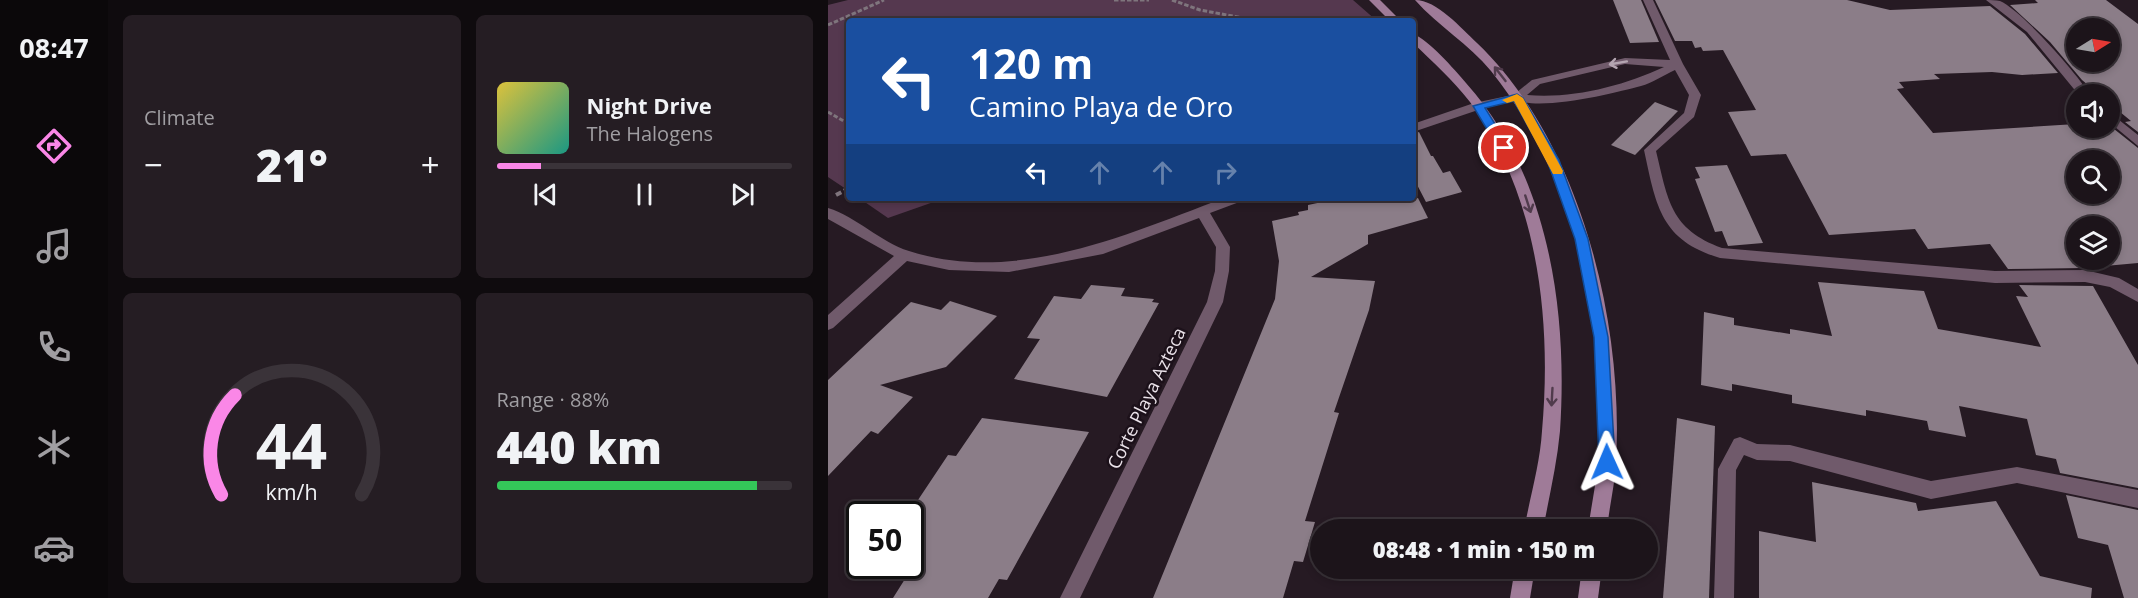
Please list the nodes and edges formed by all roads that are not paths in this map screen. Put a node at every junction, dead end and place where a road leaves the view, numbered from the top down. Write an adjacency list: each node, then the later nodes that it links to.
1 (1374, 0): 5 (main road)
2 (1420, 0): 9 (main road, one-way to 2)
3 (1648, 0): 7 (street)
4 (1991, 0): 8 (street)
5 (1393, 18)
6 (1416, 41): 10 (main road)
7 (1677, 64): 9 (street); 9 (street, one-way to 9); 18 (street)
8 (2076, 84)
9 (1517, 98): 10 (street); 22 (main road)
10 (1478, 106): 12 (street); 21 (main road, one-way to 21)
11 (2120, 125): 13 (street)
12 (1416, 127)
13 (2138, 141)
14 (1230, 201): 15 (street)
15 (1203, 212): 17 (street); 25 (street, Corte Playa Azteca)
16 (828, 213): 17 (street)
17 (904, 255): 19 (street)
18 (2138, 296)
19 (828, 324)
20 (2138, 499): 28 (street)
21 (1535, 519)
22 (1599, 519)
23 (1523, 579): 26 (main road)
24 (1591, 579): 27 (main road)
25 (1071, 598)
26 (1520, 598)
27 (1588, 598)
28 (1724, 598)

